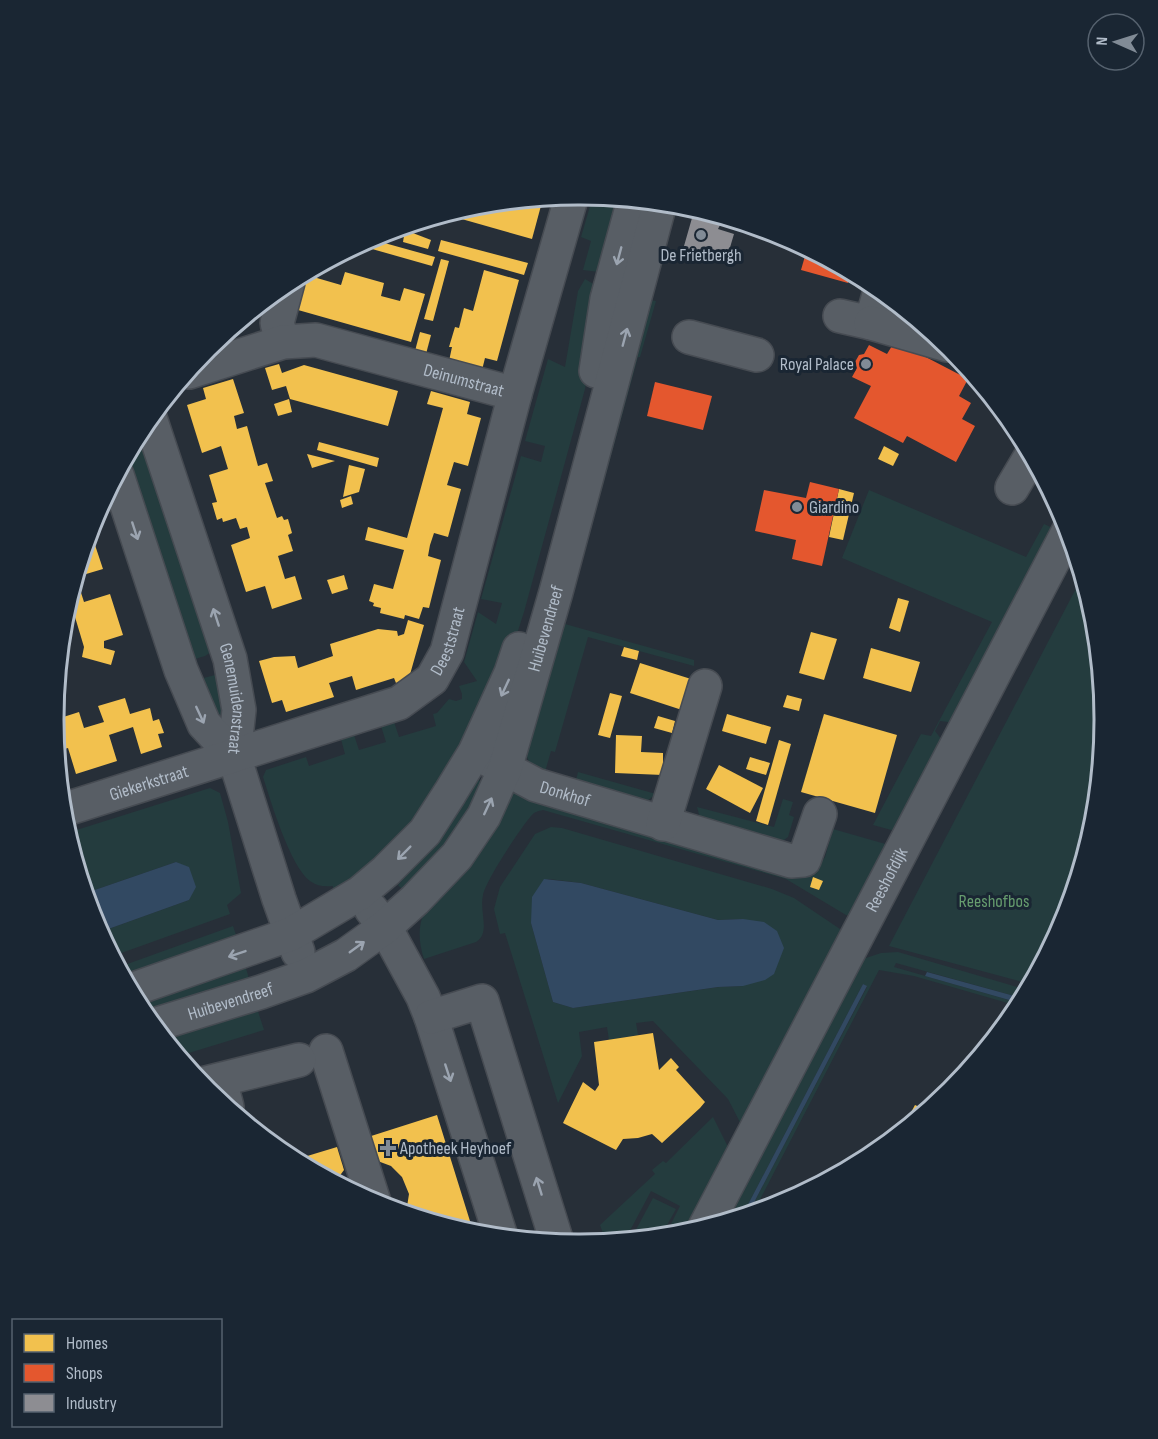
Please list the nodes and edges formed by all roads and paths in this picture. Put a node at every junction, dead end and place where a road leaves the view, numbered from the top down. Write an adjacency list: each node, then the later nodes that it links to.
1 (569, 205): 11 (street, Deinumstraat)
2 (632, 208): 20 (street, Huibevendreef, one-way to 20)
3 (658, 211): 22 (street, Huibevendreef, one-way to 3)
4 (874, 298): 7 (street)
5 (284, 299): 8 (street)
6 (689, 337): 9 (street)
7 (924, 339)
8 (283, 342): 10 (street, Deinumstraat); 11 (street, Deinumstraat)
9 (757, 355)
10 (204, 367)
11 (515, 394): 21 (street, Deeststraat)
12 (154, 430): 17 (street, Genemuidenstraat, one-way to 12)
13 (1026, 464): 15 (street)
14 (121, 486): 18 (street, Genemuidenstraat, one-way to 18)
15 (1012, 488)
16 (1062, 544): 35 (street, Reeshofdijk)
17 (230, 659): 18 (street); 21 (street, Genemuidenstraat)
18 (181, 670): 21 (street, Genemuidenstraat, one-way to 21)
19 (705, 686): 25 (street)
20 (475, 752): 22 (street, Donkhof); 26 (street, Huibevendreef, one-way to 26)
21 (234, 756): 23 (street, Giekerkstraat); 28 (street)
22 (505, 769): 25 (street, Donkhof); 27 (street, Huibevendreef, one-way to 22)
23 (72, 807)
24 (820, 814): 25 (street, Donkhof)
25 (663, 824)
26 (360, 893): 27 (street); 28 (street, Huibevendreef)
27 (385, 927): 29 (street, Huibevendreef, one-way to 27); 31 (street)
28 (291, 934): 29 (street); 30 (street, Huibevendreef, one-way to 30)
29 (306, 976): 32 (street, Huibevendreef)
30 (139, 987)
31 (430, 1017): 36 (street, one-way to 36); 37 (street, one-way to 31)
32 (163, 1022)
33 (221, 1089): 34 (street)
34 (368, 1189)
35 (711, 1216)
36 (498, 1227)
37 (554, 1233)

